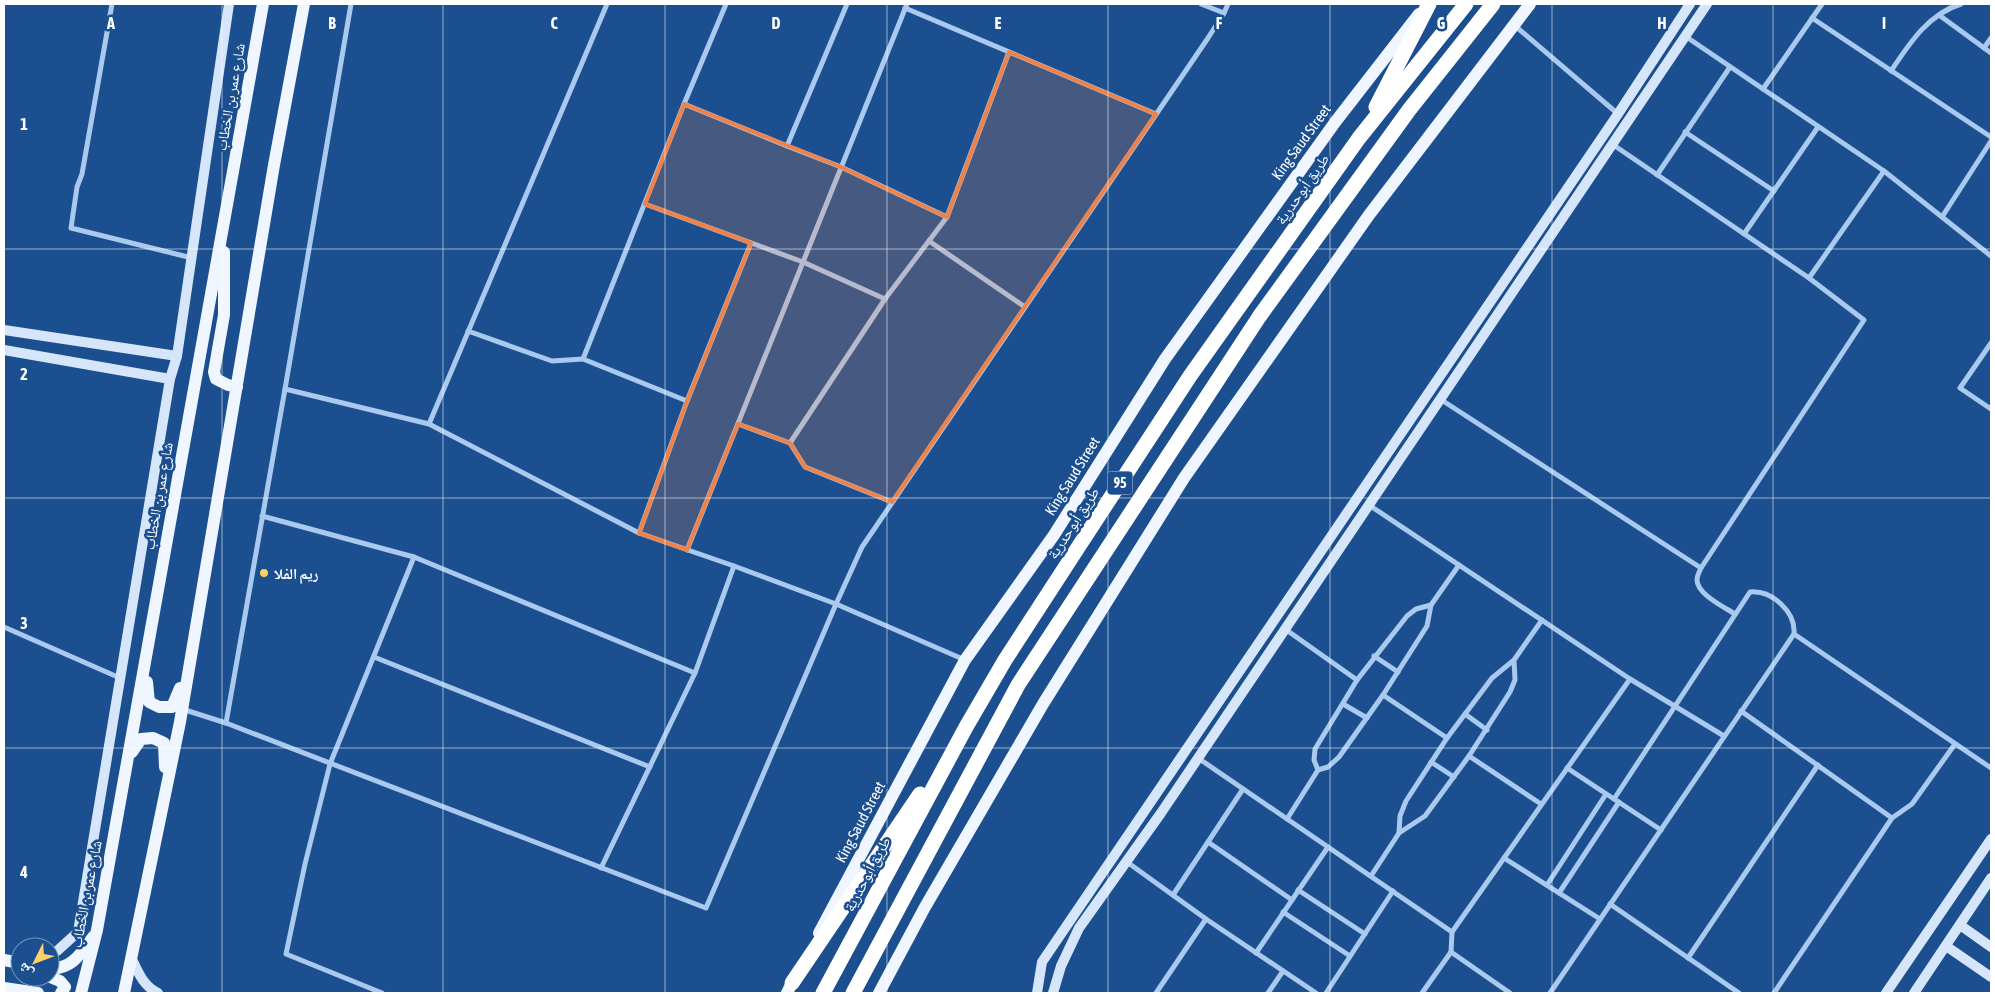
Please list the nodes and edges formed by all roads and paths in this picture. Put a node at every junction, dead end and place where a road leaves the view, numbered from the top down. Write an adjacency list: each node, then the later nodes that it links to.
1 (112, 4): 54 (street)
2 (229, 4): 54 (street)
3 (263, 4): 49 (main road, شارع عمر بن الخطاب)
4 (304, 4): 66 (main road)
5 (351, 4): 67 (street)
6 (607, 4): 60 (street)
7 (726, 4): 32 (street)
8 (847, 4): 41 (street)
9 (1201, 4): 20 (street)
10 (1228, 4): 20 (street)
11 (1428, 4): 38 (highway); 94 (main road, King Saud Street)
12 (1466, 4): 38 (highway, طريق أبوحدرية / 95)
13 (1493, 4): 178 (highway, 95)
14 (1530, 4): 23 (main road)
15 (1690, 4): 34 (street)
16 (1707, 4): 24 (street)
17 (1822, 4): 22 (street)
18 (1961, 4): 21 (street)
19 (906, 6): 27 (street); 42 (street)
20 (1224, 13): 33 (street)
21 (1939, 15): 26 (street); 30 (street)
22 (1812, 18): 30 (street); 31 (street)
23 (1514, 25): 34 (street); 179 (main road)
24 (1685, 36): 29 (street); 40 (street)
25 (1991, 38): 26 (street)
26 (1984, 48): 28 (street)
27 (1009, 52): 33 (street); 47 (street)
28 (1991, 53)
29 (1730, 67): 31 (street); 36 (street)
30 (1891, 71): 37 (street)
31 (1763, 90): 35 (street)
32 (684, 104): 41 (street); 46 (street)
33 (1156, 114): 58 (street)
34 (1618, 114): 180 (street)
35 (1818, 127): 43 (street); 45 (street)
36 (1685, 132): 44 (street); 45 (street)
37 (1991, 137)
38 (1359, 138): 109 (highway, طريق أبوحدرية / 95)
39 (1991, 141): 48 (street)
40 (1612, 144): 44 (street); 68 (street)
41 (787, 146): 42 (street)
42 (841, 167): 47 (street); 55 (street)
43 (1884, 170): 48 (street); 56 (street)
44 (1657, 175): 50 (street)
45 (1774, 191): 50 (street)
46 (645, 204): 52 (street); 64 (street)
47 (947, 217): 51 (street)
48 (1942, 217): 53 (street)
49 (224, 219): 66 (main road); 89 (main road, شارع عمر بن الخطاب)
50 (1744, 234): 56 (street)
51 (929, 240): 57 (street); 58 (street)
52 (751, 243): 55 (street); 69 (street)
53 (1991, 256)
54 (192, 258): 63 (street)
55 (803, 262): 57 (street); 72 (street)
56 (1809, 278): 82 (street)
57 (885, 300): 73 (street)
58 (1025, 306): 74 (street)
59 (4, 330): 63 (street)
60 (468, 332): 64 (street); 71 (street)
61 (1991, 343): 70 (street)
62 (4, 350): 65 (street)
63 (177, 356): 65 (street)
64 (584, 359): 69 (street)
65 (170, 379): 98 (street)
66 (237, 387): 90 (main road)
67 (285, 388): 71 (street); 76 (street)
68 (1440, 399): 75 (street); 82 (street)
69 (687, 401): 77 (street)
70 (1991, 409)
71 (429, 424): 77 (street)
72 (738, 424): 73 (street); 78 (street)
73 (790, 443): 74 (street)
74 (892, 502): 83 (street)
75 (1368, 505): 80 (street); 88 (street)
76 (262, 516): 79 (street); 108 (street)
77 (639, 534): 78 (street)
78 (687, 550): 81 (street)
79 (414, 557): 93 (street); 97 (street)
80 (1459, 565): 84 (street); 86 (street)
81 (734, 566): 83 (street); 97 (street)
82 (1700, 568): 85 (street)
83 (836, 604): 94 (street); 140 (street)
84 (1431, 605): 92 (street); 96 (street)
85 (1735, 614): 91 (street); 103 (street)
86 (1542, 620): 95 (street); 99 (street)
87 (4, 627): 98 (street)
88 (1285, 629): 100 (street); 115 (street)
89 (150, 633): 90 (main road); 129 (main road, شارع عمر بن الخطاب)
90 (195, 633): 104 (main road)
91 (1794, 634): 105 (street); 113 (street)
92 (1374, 656): 96 (street); 100 (street)
93 (374, 657): 117 (street); 119 (street)
94 (966, 660): 170 (main road, King Saud Street)
95 (1514, 660): 106 (street); 110 (street)
96 (1398, 672): 101 (street)
97 (695, 673): 119 (street)
98 (120, 678): 159 (street)
99 (1630, 679): 103 (street); 120 (street)
100 (1357, 680): 102 (street)
101 (1383, 695): 107 (street); 112 (street)
102 (1343, 704): 107 (street); 122 (street)
103 (1676, 706): 111 (street); 126 (street)
104 (182, 709): 108 (street); 130 (main road)
105 (1741, 711): 111 (street); 118 (street)
106 (1465, 714): 110 (street); 112 (street)
107 (1367, 718): 122 (street)
108 (226, 724): 117 (street)
109 (966, 727): 170 (highway); 177 (highway, طريق أبوحدرية / 95)
110 (1487, 730): 114 (street)
111 (1724, 736): 133 (street)
112 (1446, 738): 116 (street)
113 (1955, 744): 121 (street); 131 (street)
114 (1469, 756): 123 (street); 128 (street)
115 (1198, 758): 124 (street); 139 (street)
116 (1431, 762): 123 (street); 134 (street)
117 (330, 764): 140 (street); 176 (street)
118 (1818, 765): 131 (street); 164 (street)
119 (650, 767): 140 (street)
120 (1567, 768): 125 (street); 128 (street)
121 (1991, 768)
122 (1318, 770): 132 (street)
123 (1454, 777): 134 (street)
124 (1243, 788): 132 (street); 136 (street)
125 (1606, 794): 126 (street); 143 (street)
126 (1614, 798): 127 (street)
127 (1619, 802): 133 (street); 146 (street)
128 (1541, 804): 138 (street)
129 (118, 814): 130 (main road); 154 (main road, شارع عمر بن الخطاب)
130 (161, 814): 163 (main road)
131 (1892, 818): 190 (street)
132 (1286, 819): 137 (street)
133 (1661, 830): 149 (street)
134 (1399, 833): 141 (street)
135 (1991, 839): 191 (street)
136 (1208, 842): 147 (street); 148 (street)
137 (1328, 847): 141 (street); 144 (street)
138 (1504, 858): 143 (street); 155 (street)
139 (1127, 862): 147 (street); 181 (street)
140 (601, 868)
141 (1371, 876): 145 (street)
142 (1991, 878): 153 (street)
143 (1547, 885): 146 (street)
144 (1298, 890): 148 (street); 156 (street)
145 (1393, 891): 155 (street); 156 (street)
146 (1559, 893): 152 (street)
147 (1173, 895): 151 (street)
148 (1292, 900): 150 (street)
149 (1610, 904): 152 (street); 164 (street)
150 (1283, 912): 160 (street); 162 (street)
151 (1206, 919): 160 (street); 182 (street)
152 (1600, 919): 188 (street)
153 (1960, 925): 157 (street); 158 (street)
154 (97, 930): 165 (main road); 173 (main road, شارع عمر بن الخطاب)
155 (1452, 932): 161 (street)
156 (1365, 934): 162 (street)
157 (1946, 946): 167 (street); 192 (street)
158 (1991, 947)
159 (60, 948)
160 (1256, 952): 166 (street)
161 (1451, 952): 186 (street); 187 (street)
162 (1350, 956): 185 (street)
163 (131, 958): 174 (main road); 175 (street)
164 (1688, 958): 189 (street)
165 (60, 967)
166 (1283, 971): 183 (street); 184 (street)
167 (1991, 977)
168 (60, 981): 172 (main road)
169 (4, 988): 171 (main road)
170 (789, 988)
171 (35, 993)
172 (61, 993)
173 (81, 993)
174 (124, 993)
175 (158, 993)
176 (382, 993)
177 (823, 993)
178 (853, 993)
179 (879, 993)
180 (1037, 993)
181 (1053, 993)
182 (1156, 993)
183 (1268, 993)
184 (1316, 993)
185 (1326, 993)
186 (1422, 993)
187 (1510, 993)
188 (1550, 993)
189 (1739, 993)
190 (1774, 993)
191 (1886, 993)
192 (1914, 993)

